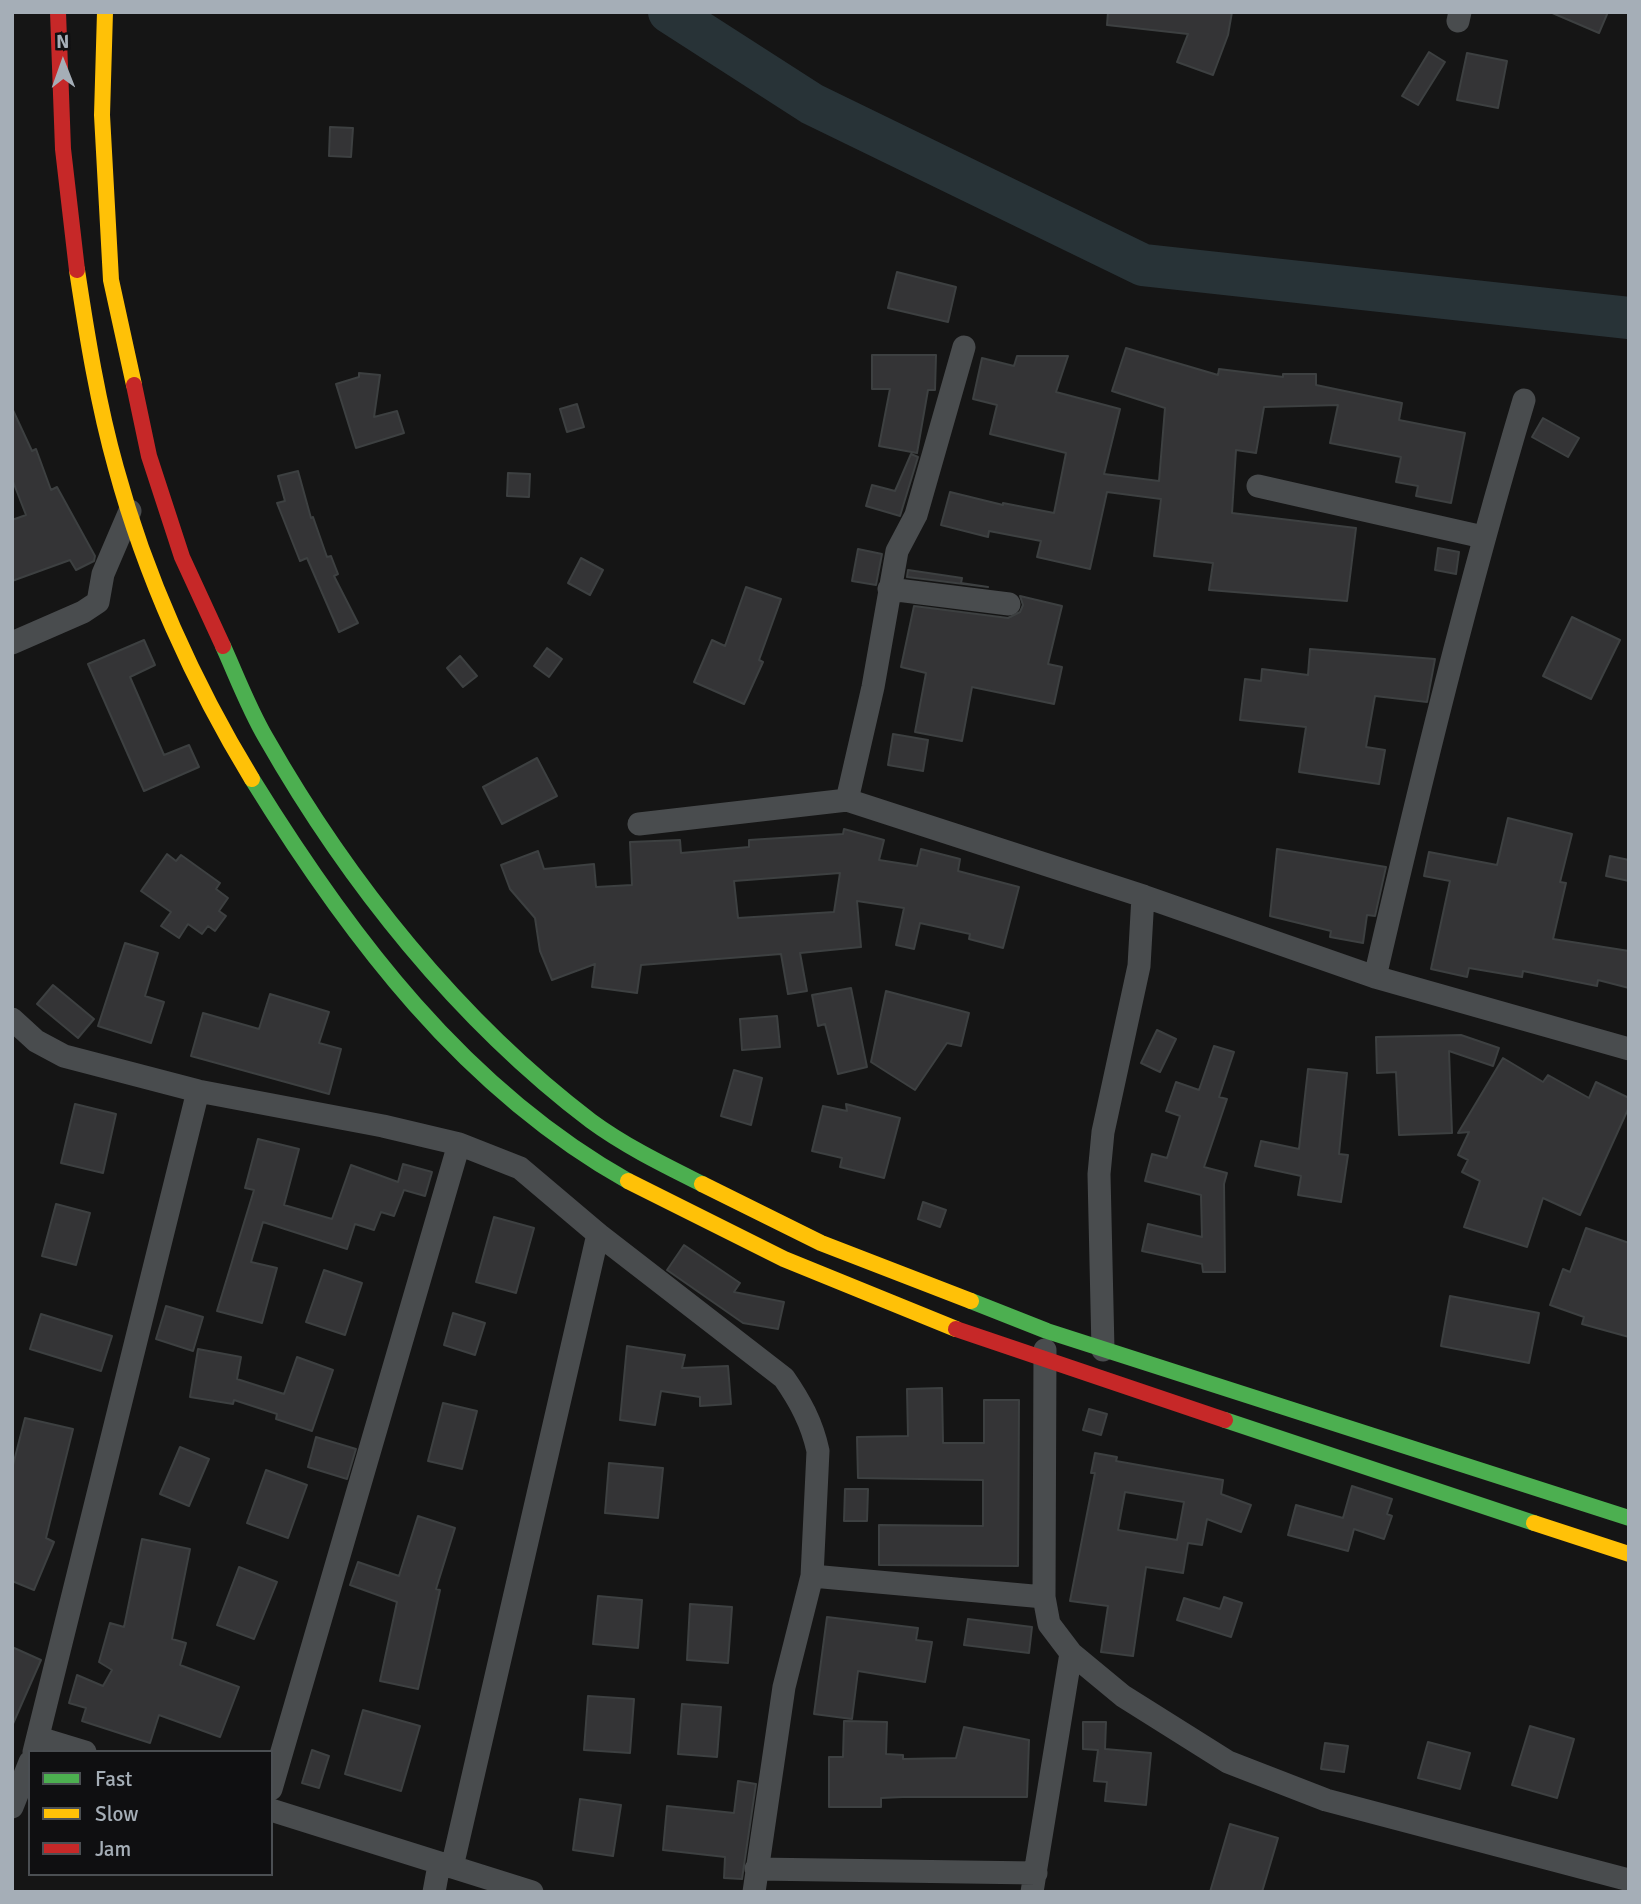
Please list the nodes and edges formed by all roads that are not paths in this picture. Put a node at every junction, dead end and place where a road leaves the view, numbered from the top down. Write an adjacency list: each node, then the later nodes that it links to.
1 (58, 12): 6 (highway)
2 (105, 12): 20 (highway)
3 (964, 347): 8 (street)
4 (1524, 400): 7 (street)
5 (1258, 486): 7 (street)
6 (131, 511): 10 (street); 22 (highway)
7 (1483, 537): 14 (street)
8 (889, 589): 9 (street); 11 (street)
9 (1009, 604)
10 (12, 643)
11 (847, 800): 12 (street); 13 (street)
12 (639, 824)
13 (1143, 896): 14 (street); 21 (street)
14 (1375, 977): 16 (street)
15 (12, 1018): 17 (street)
16 (1629, 1049)
17 (198, 1091): 18 (street); 28 (street)
18 (459, 1144): 19 (street); 31 (street)
19 (598, 1234): 25 (street); 34 (street)
20 (1047, 1331): 21 (highway); 22 (street)
21 (1103, 1350): 23 (highway)
22 (1043, 1361): 24 (highway); 26 (street)
23 (1629, 1518)
24 (1629, 1554)
25 (812, 1576): 26 (street); 35 (street)
26 (1044, 1597): 27 (street)
27 (1071, 1653): 36 (street); 37 (street)
28 (37, 1745): 29 (street)
29 (71, 1750)
30 (28, 1767): 32 (street)
31 (273, 1782)
32 (12, 1807)
33 (273, 1811): 34 (street)
34 (446, 1866): 38 (street); 39 (street)
35 (756, 1869): 37 (street); 40 (street)
36 (1629, 1880)
37 (1034, 1882)
38 (434, 1892)
39 (532, 1892)
40 (754, 1892)

